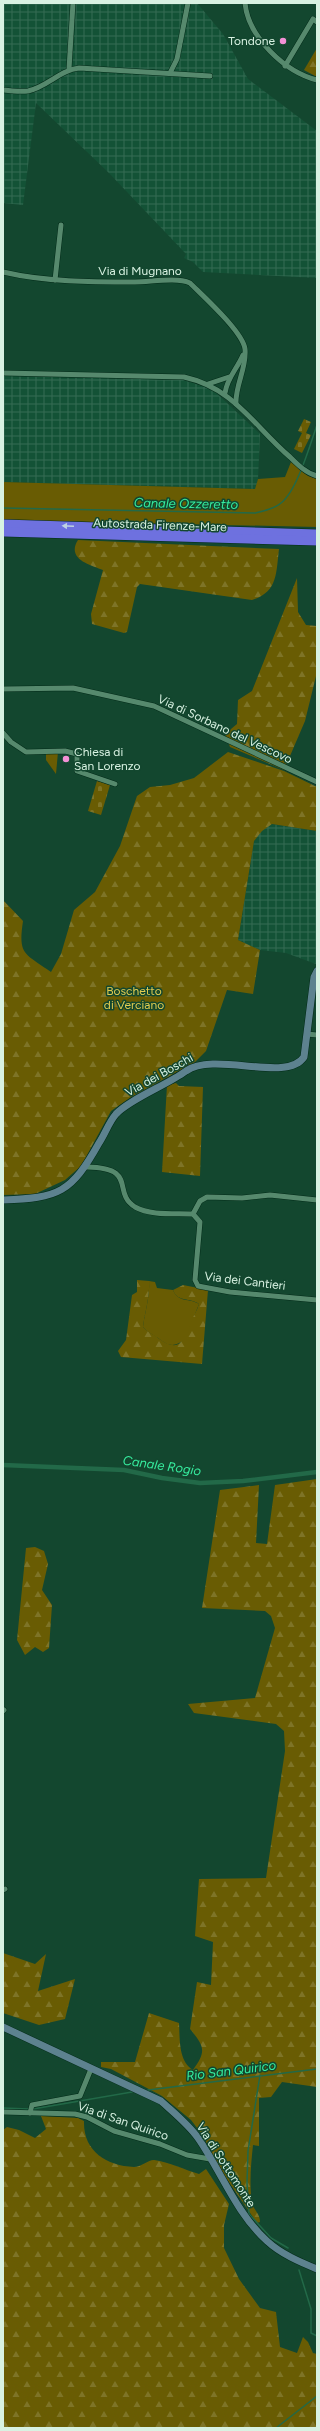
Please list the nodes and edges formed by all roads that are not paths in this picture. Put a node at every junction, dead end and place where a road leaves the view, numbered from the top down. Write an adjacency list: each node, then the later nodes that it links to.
1 (72, 3): 6 (street)
2 (188, 3): 7 (street)
3 (245, 3): 5 (street)
4 (317, 22): 5 (street)
5 (286, 66): 9 (street)
6 (69, 69): 7 (street); 10 (street)
7 (170, 73): 8 (street)
8 (210, 76)
9 (317, 80)
10 (3, 90)
11 (61, 225): 13 (street)
12 (3, 272): 13 (street, Via di Mugnano)
13 (55, 280): 14 (street, Via di Mugnano)
14 (245, 349): 16 (street); 18 (street)
15 (3, 373): 17 (street)
16 (230, 377): 17 (street); 19 (street)
17 (208, 384): 19 (street)
18 (238, 386): 19 (street); 20 (street)
19 (225, 393): 20 (street)
20 (236, 404): 21 (street)
21 (317, 476)
22 (3, 524): 24 (highway, Autostrada Firenze-Mare, one-way to 22)
23 (3, 532): 25 (highway, Autostrada Firenze-Mare)
24 (317, 534)
25 (317, 541)
26 (3, 689): 28 (street, Via di Sorbano del Vescovo)
27 (3, 734): 29 (street)
28 (317, 782)
29 (115, 784)
30 (317, 971): 31 (street, Via dei Boschi)
31 (307, 1034): 32 (street); 33 (street, Via dei Boschi)
32 (317, 1036)
33 (87, 1166): 34 (street, Via dei Boschi); 36 (street)
34 (3, 1200)
35 (317, 1200): 36 (street)
36 (193, 1214): 37 (street, Via dei Cantieri)
37 (317, 1300)
38 (3, 2028): 39 (street, Via di Sottomonte)
39 (91, 2069): 40 (street); 42 (street, Via di Sottomonte)
40 (31, 2110): 41 (street, Via di San Quirico); 42 (street, Via di San Quirico)
41 (3, 2112)
42 (210, 2159): 43 (street, Via di Sottomonte)
43 (317, 2269)

